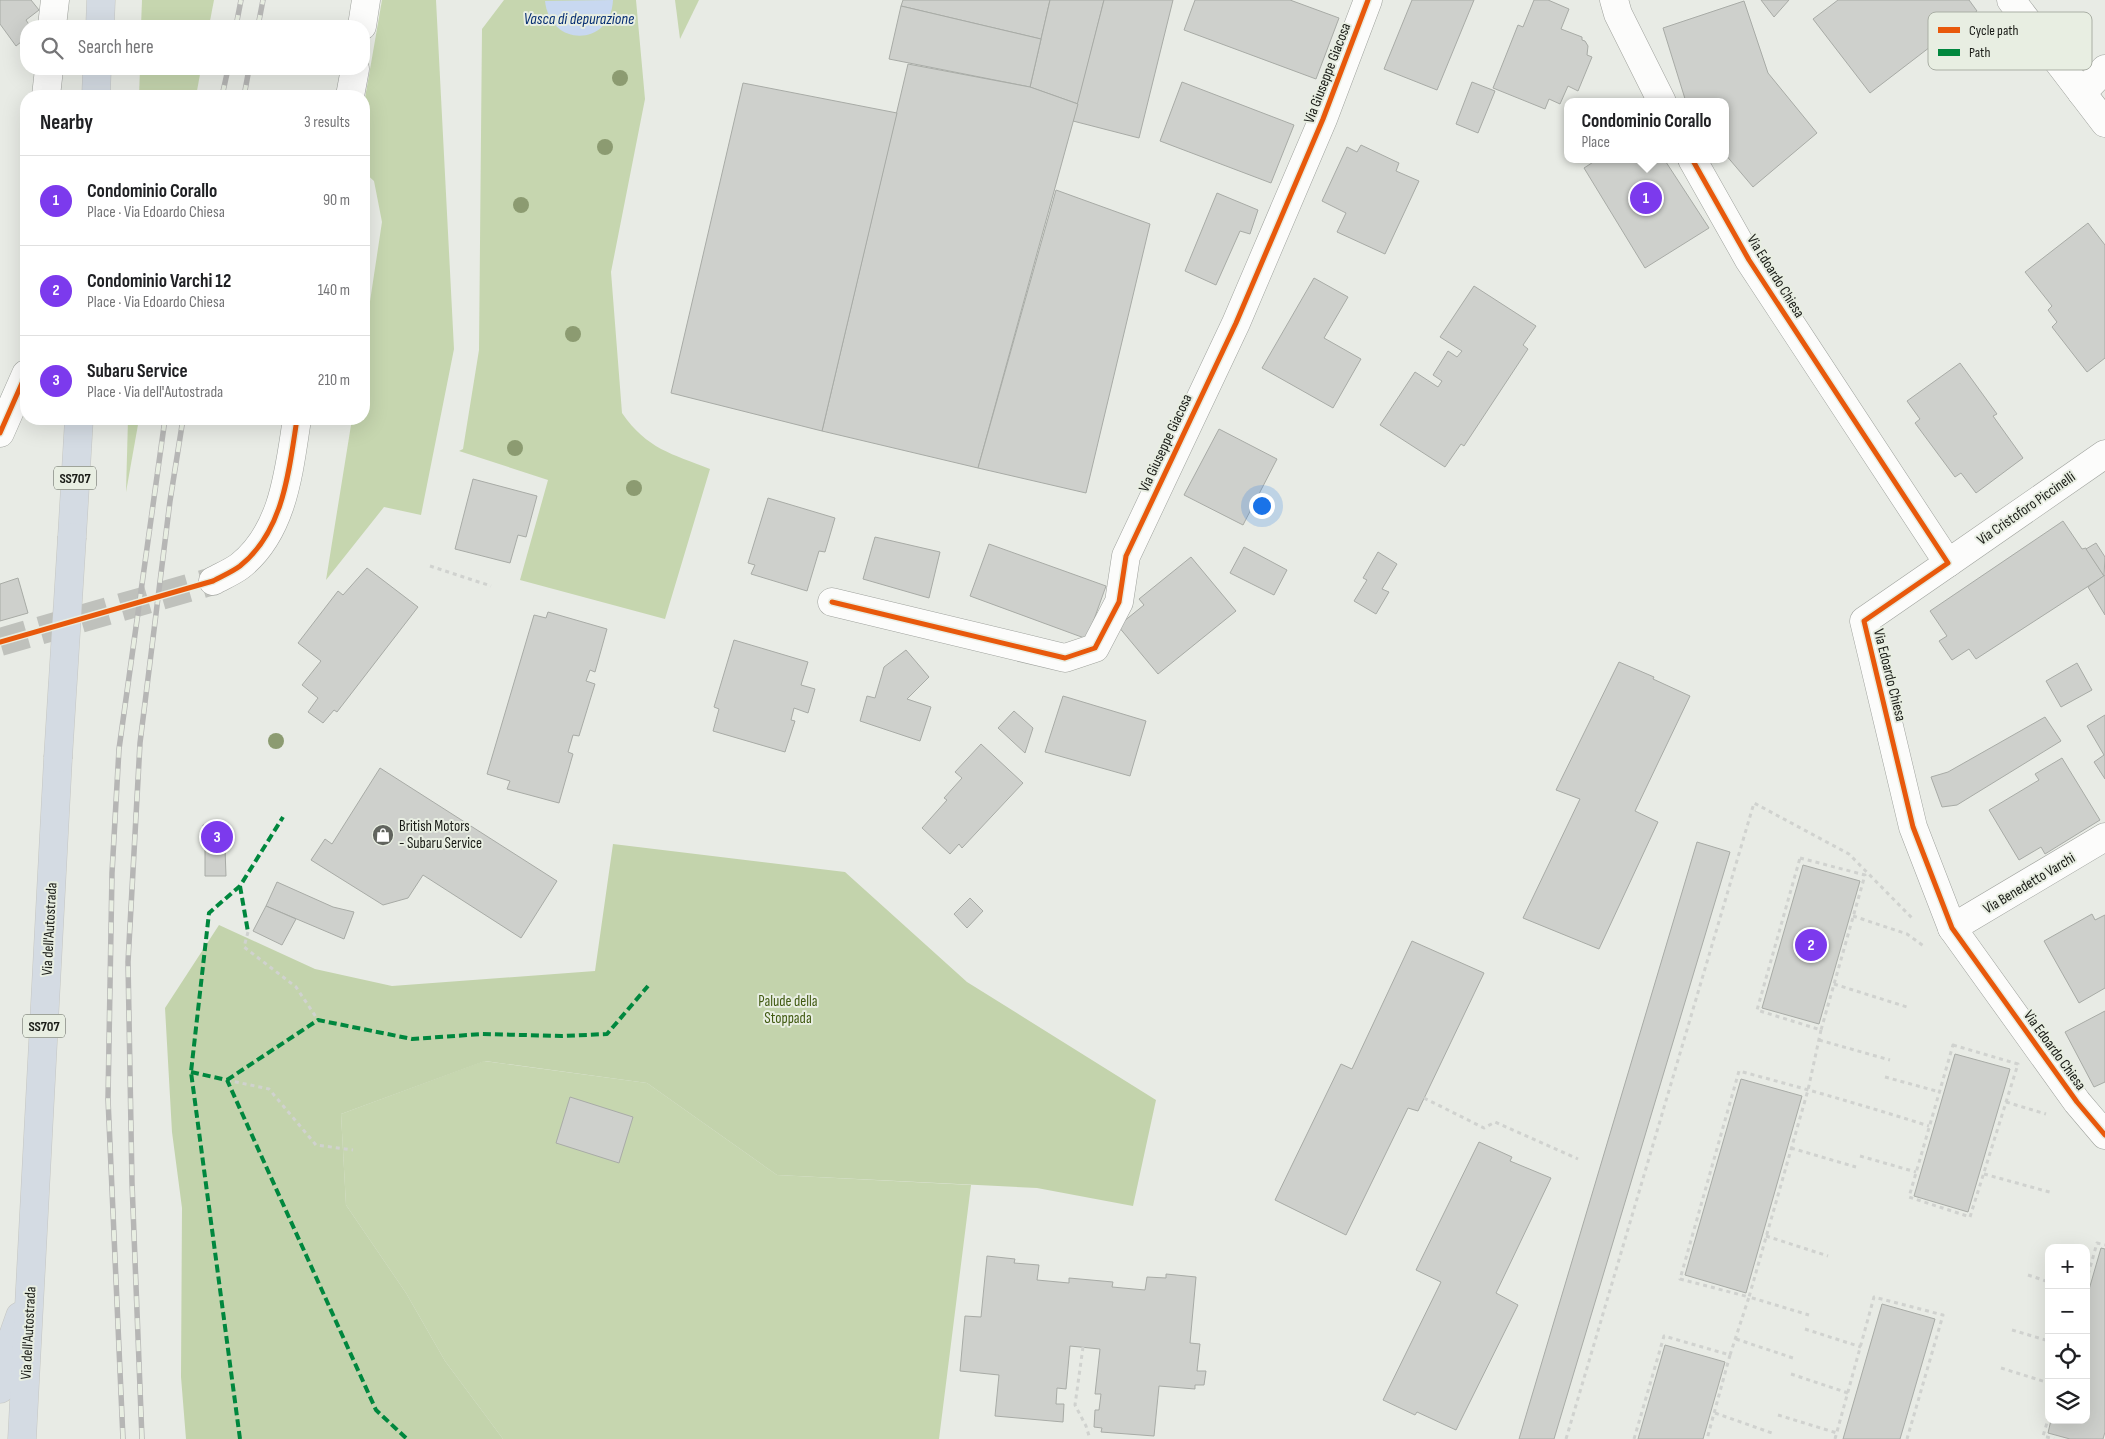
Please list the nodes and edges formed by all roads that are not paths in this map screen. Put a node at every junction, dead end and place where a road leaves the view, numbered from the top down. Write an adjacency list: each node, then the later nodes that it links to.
1 (54, 0): 8 (street)
2 (101, 0): 9 (highway)
3 (366, 0): 10 (street)
4 (1368, 0): 30 (street, Via Giuseppe Giacosa)
5 (1614, 0): 20 (street)
6 (2011, 0): 7 (street)
7 (2020, 12)
8 (52, 20)
9 (100, 20)
10 (363, 20)
11 (2105, 69): 19 (street)
12 (2064, 70): 19 (street)
13 (48, 75): 16 (street)
14 (97, 75): 17 (highway)
15 (354, 75): 18 (street)
16 (47, 90)
17 (96, 90)
18 (351, 90)
19 (2082, 93): 21 (street)
20 (1660, 98)
21 (2105, 123)
22 (1694, 163): 28 (street, Via Edoardo Chiesa)
23 (20, 388): 26 (street)
24 (78, 425): 34 (highway, Via dell'Autostrada / SS707, bridge)
25 (296, 425): 29 (street)
26 (0, 433)
27 (2105, 454): 28 (street, Via Cristoforo Piccinelli)
28 (1948, 563): 32 (street, Via Edoardo Chiesa)
29 (213, 581)
30 (832, 602)
31 (2105, 837): 32 (street, Via Benedetto Varchi)
32 (1952, 928): 33 (street, Via Edoardo Chiesa)
33 (2105, 1135)
34 (29, 1294): 35 (highway); 36 (highway, Via dell'Autostrada / SS707)
35 (0, 1389)
36 (22, 1439)

